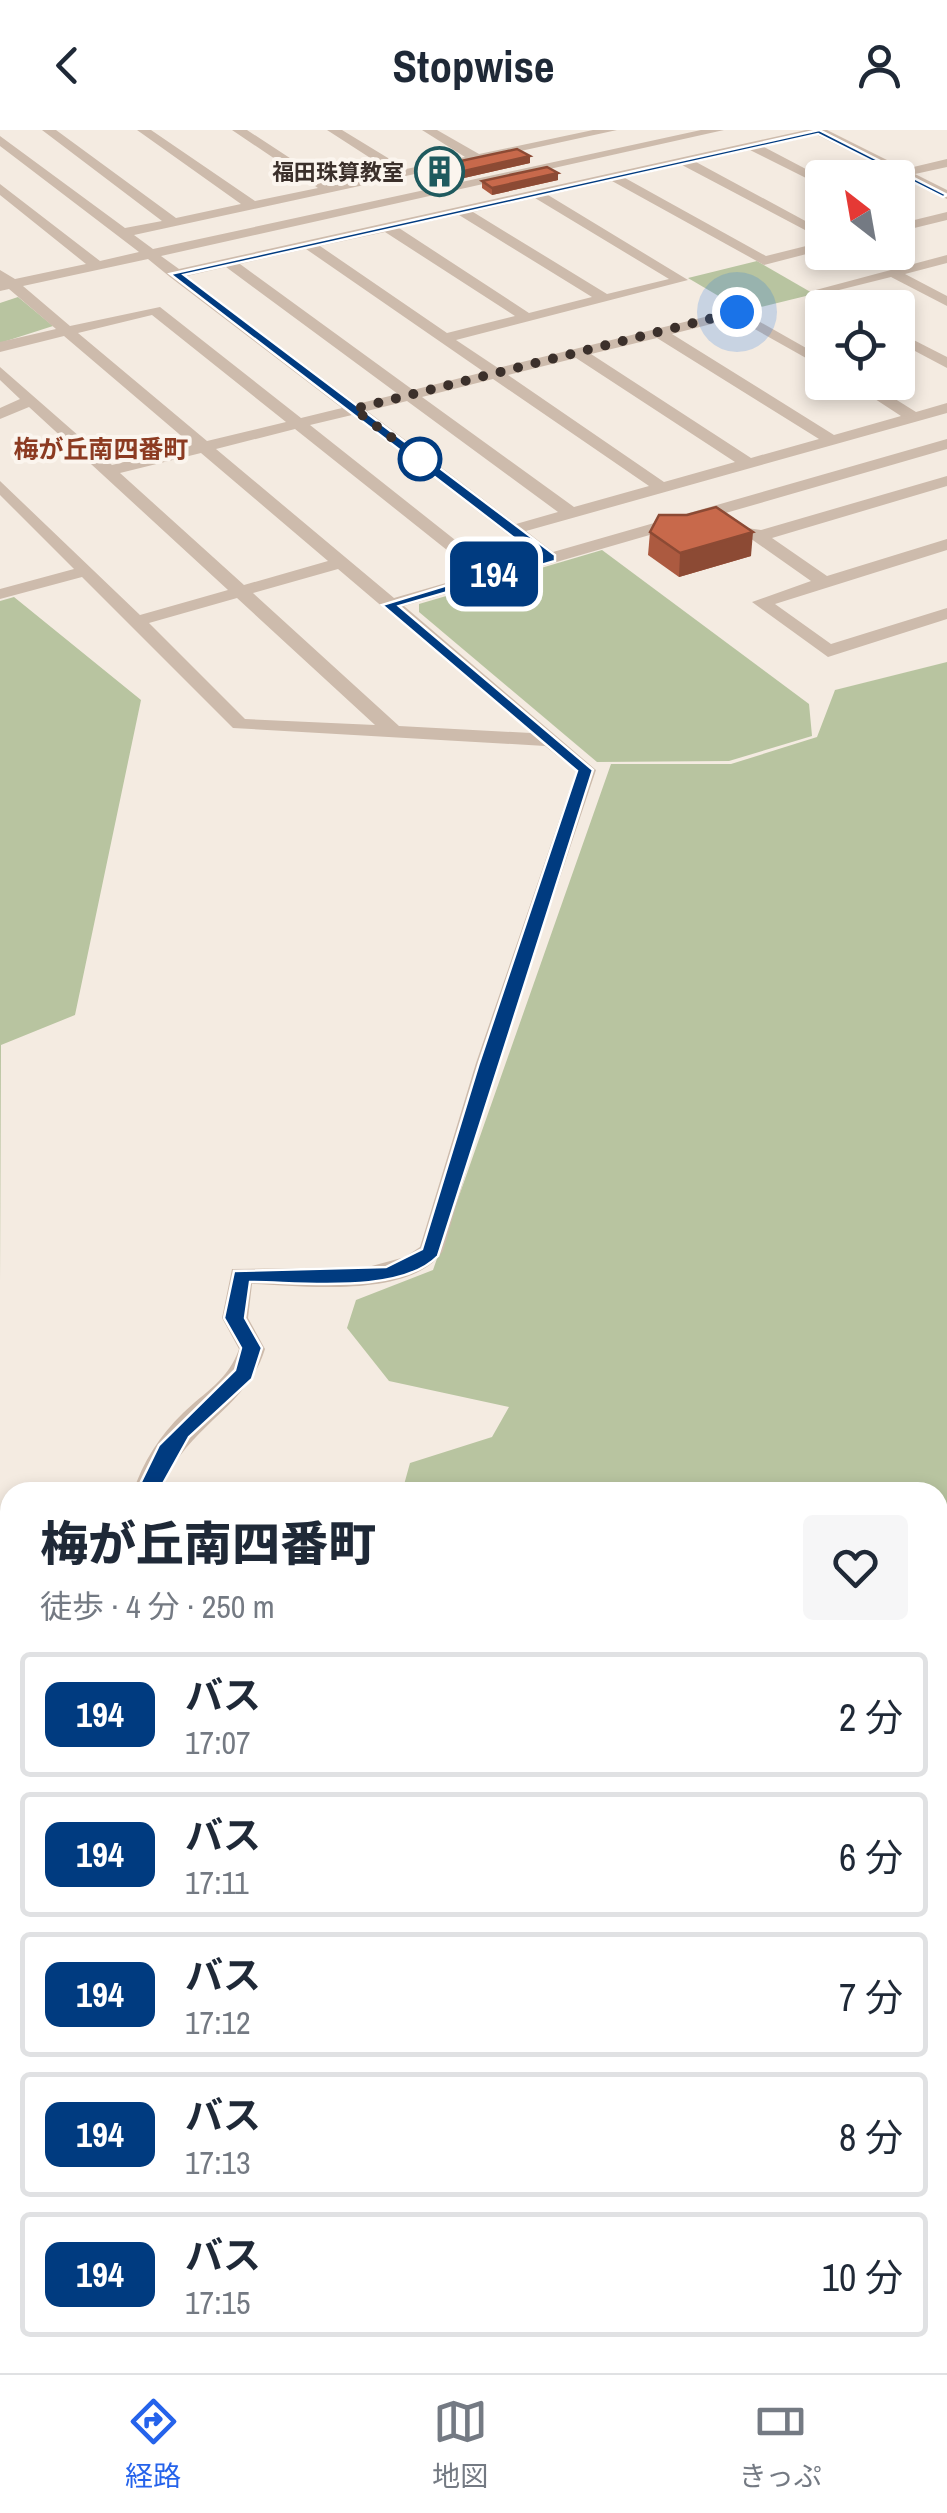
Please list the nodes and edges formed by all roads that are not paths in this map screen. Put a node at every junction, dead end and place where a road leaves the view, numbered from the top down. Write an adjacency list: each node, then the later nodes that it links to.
1 (143, 130): 29 (street)
2 (238, 130): 26 (street)
3 (333, 130): 21 (street)
4 (428, 130): 14 (street)
5 (531, 130): 11 (street)
6 (611, 130): 11 (street)
7 (718, 130): 18 (street)
8 (47, 131): 33 (street)
9 (17, 138): 10 (street)
10 (0, 140): 36 (street)
11 (552, 142): 13 (street)
12 (752, 146): 15 (street); 16 (street); 20 (street)
13 (514, 150): 14 (street); 18 (street)
14 (476, 158): 21 (street)
15 (878, 160)
16 (684, 161): 22 (street); 34 (street)
17 (947, 163): 19 (street)
18 (544, 168): 24 (street); 39 (street)
19 (915, 170)
20 (805, 173)
21 (404, 174): 26 (street)
22 (614, 176): 24 (street); 38 (street)
23 (915, 179): 28 (street)
24 (575, 186): 27 (street)
25 (0, 188): 42 (street)
26 (330, 190): 29 (street)
27 (537, 194): 30 (street); 47 (street)
28 (947, 195)
29 (253, 206): 33 (street)
30 (462, 210): 35 (street); 47 (street)
31 (947, 216): 32 (street)
32 (915, 222)
33 (174, 223): 36 (street)
34 (805, 226)
35 (387, 227): 37 (street); 49 (street)
36 (123, 234): 39 (street)
37 (309, 245): 41 (street); 52 (street)
38 (805, 250)
39 (149, 253): 42 (street); 44 (street)
40 (947, 259): 43 (street)
41 (228, 262): 44 (street); 60 (street)
42 (96, 265): 45 (street)
43 (894, 273): 46 (street); 48 (street)
44 (175, 274): 64 (street)
45 (4, 281): 50 (street)
46 (826, 290)
47 (605, 299): 49 (street)
48 (947, 302)
49 (526, 318): 52 (street)
50 (66, 330): 54 (street); 67 (street); 70 (street)
51 (658, 332): 55 (street); 56 (street); 68 (street)
52 (445, 338): 59 (street)
53 (915, 346): 57 (street)
54 (0, 347)
55 (578, 352): 59 (street); 71 (street)
56 (805, 353)
57 (947, 364)
58 (0, 372): 61 (street)
59 (496, 374): 60 (street); 75 (street)
60 (410, 395): 64 (street); 77 (street)
61 (31, 400): 65 (street); 72 (street)
62 (886, 400): 66 (street)
63 (947, 408): 66 (street)
64 (354, 409): 67 (street); 78 (street)
65 (0, 414)
66 (914, 417): 68 (street)
67 (297, 424): 70 (street); 84 (street)
68 (832, 440): 71 (street)
69 (947, 444): 76 (street)
70 (204, 447): 72 (street); 82 (street)
71 (749, 464): 75 (street)
72 (109, 471): 86 (street)
73 (947, 481): 79 (street)
74 (0, 486): 83 (street)
75 (662, 488): 77 (street)
76 (720, 509): 79 (street); 81 (street)
77 (572, 514): 78 (street)
78 (512, 530): 81 (street)
79 (759, 536): 85 (street)
80 (947, 544): 85 (street)
81 (550, 558): 84 (street)
82 (340, 563): 86 (street); 88 (street)
83 (86, 570): 87 (street); 90 (street)
84 (490, 576): 88 (street)
85 (825, 582): 89 (street)
86 (241, 591): 90 (street); 91 (street)
87 (0, 594)
88 (389, 605): 92 (street)
89 (947, 612)
90 (136, 621): 91 (street)
91 (394, 732): 92 (street)
92 (549, 740): 93 (street)
93 (151, 1482)

